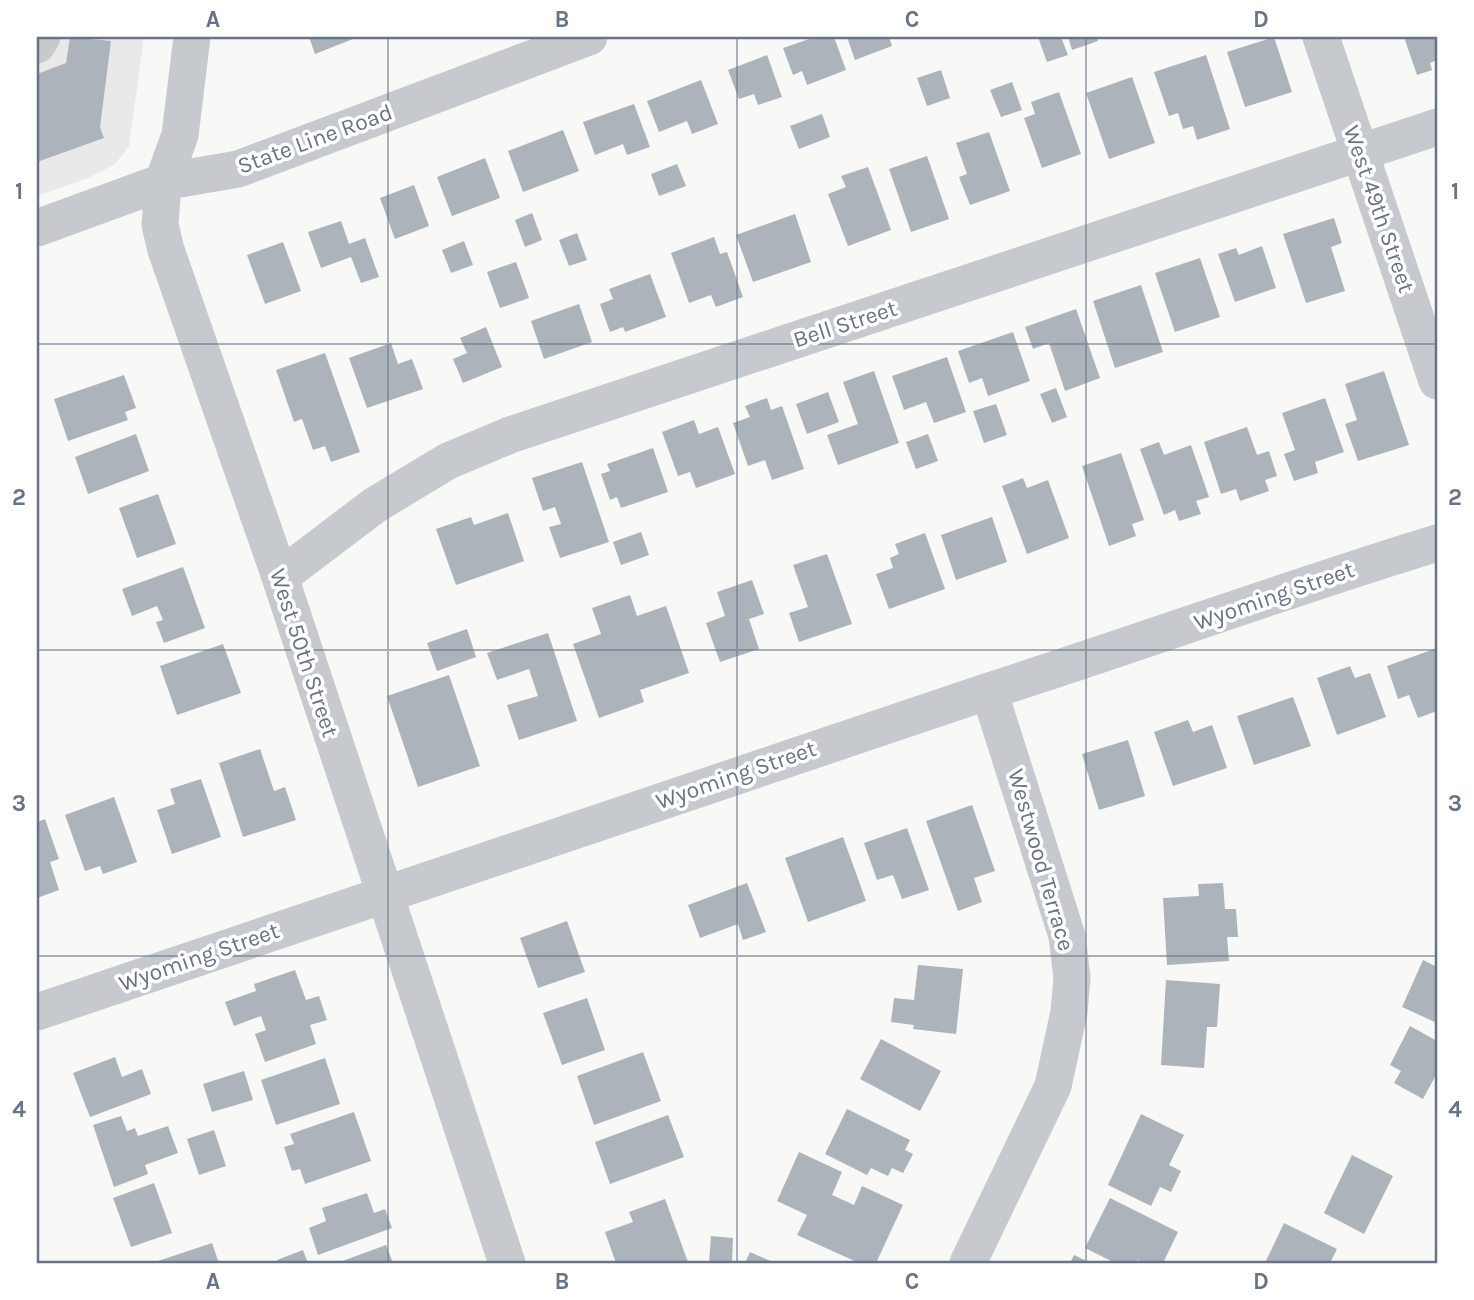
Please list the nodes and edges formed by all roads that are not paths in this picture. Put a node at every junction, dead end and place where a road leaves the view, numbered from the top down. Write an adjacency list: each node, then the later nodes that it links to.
1 (42, 37): 5 (street)
2 (192, 37): 8 (street, West 50th Street)
3 (589, 37): 8 (street, State Line Road)
4 (1321, 37): 7 (street, West 49th Street)
5 (37, 45)
6 (1437, 127): 7 (street, Bell Street)
7 (1360, 152): 10 (street, West 49th Street); 12 (street, Bell Street)
8 (163, 182): 9 (street, State Line Road); 12 (street, West 50th Street)
9 (37, 228)
10 (1437, 382)
11 (1437, 543): 13 (street, Wyoming Street)
12 (280, 577): 14 (street, West 50th Street)
13 (989, 691): 14 (street, Wyoming Street); 17 (street, Westwood Terrace)
14 (383, 894): 15 (street, Wyoming Street); 16 (street, West 50th Street)
15 (37, 1012)
16 (507, 1263)
17 (968, 1263)

